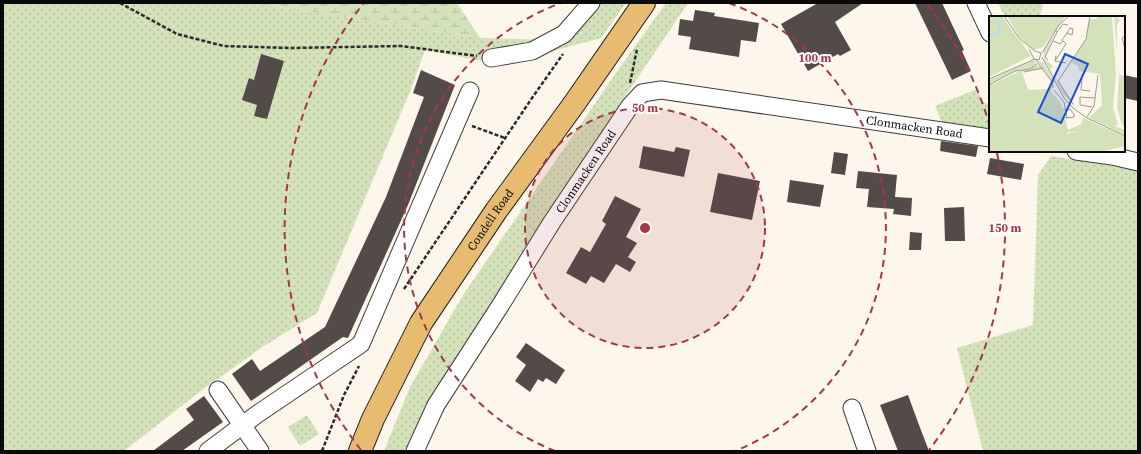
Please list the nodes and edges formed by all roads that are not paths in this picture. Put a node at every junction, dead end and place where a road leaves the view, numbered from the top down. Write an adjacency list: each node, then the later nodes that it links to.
1 (591, 3): 5 (street)
2 (644, 3): 15 (main road, Condell Road)
3 (976, 3): 4 (street)
4 (989, 30)
5 (491, 58)
6 (470, 91): 12 (street)
7 (989, 138): 16 (street, Clonmacken Road)
8 (1083, 152): 9 (street)
9 (1138, 162)
10 (218, 390): 12 (street)
11 (852, 408): 17 (street)
12 (243, 425): 13 (street); 14 (street)
13 (208, 451)
14 (260, 451)
15 (360, 451)
16 (415, 451)
17 (867, 451)

